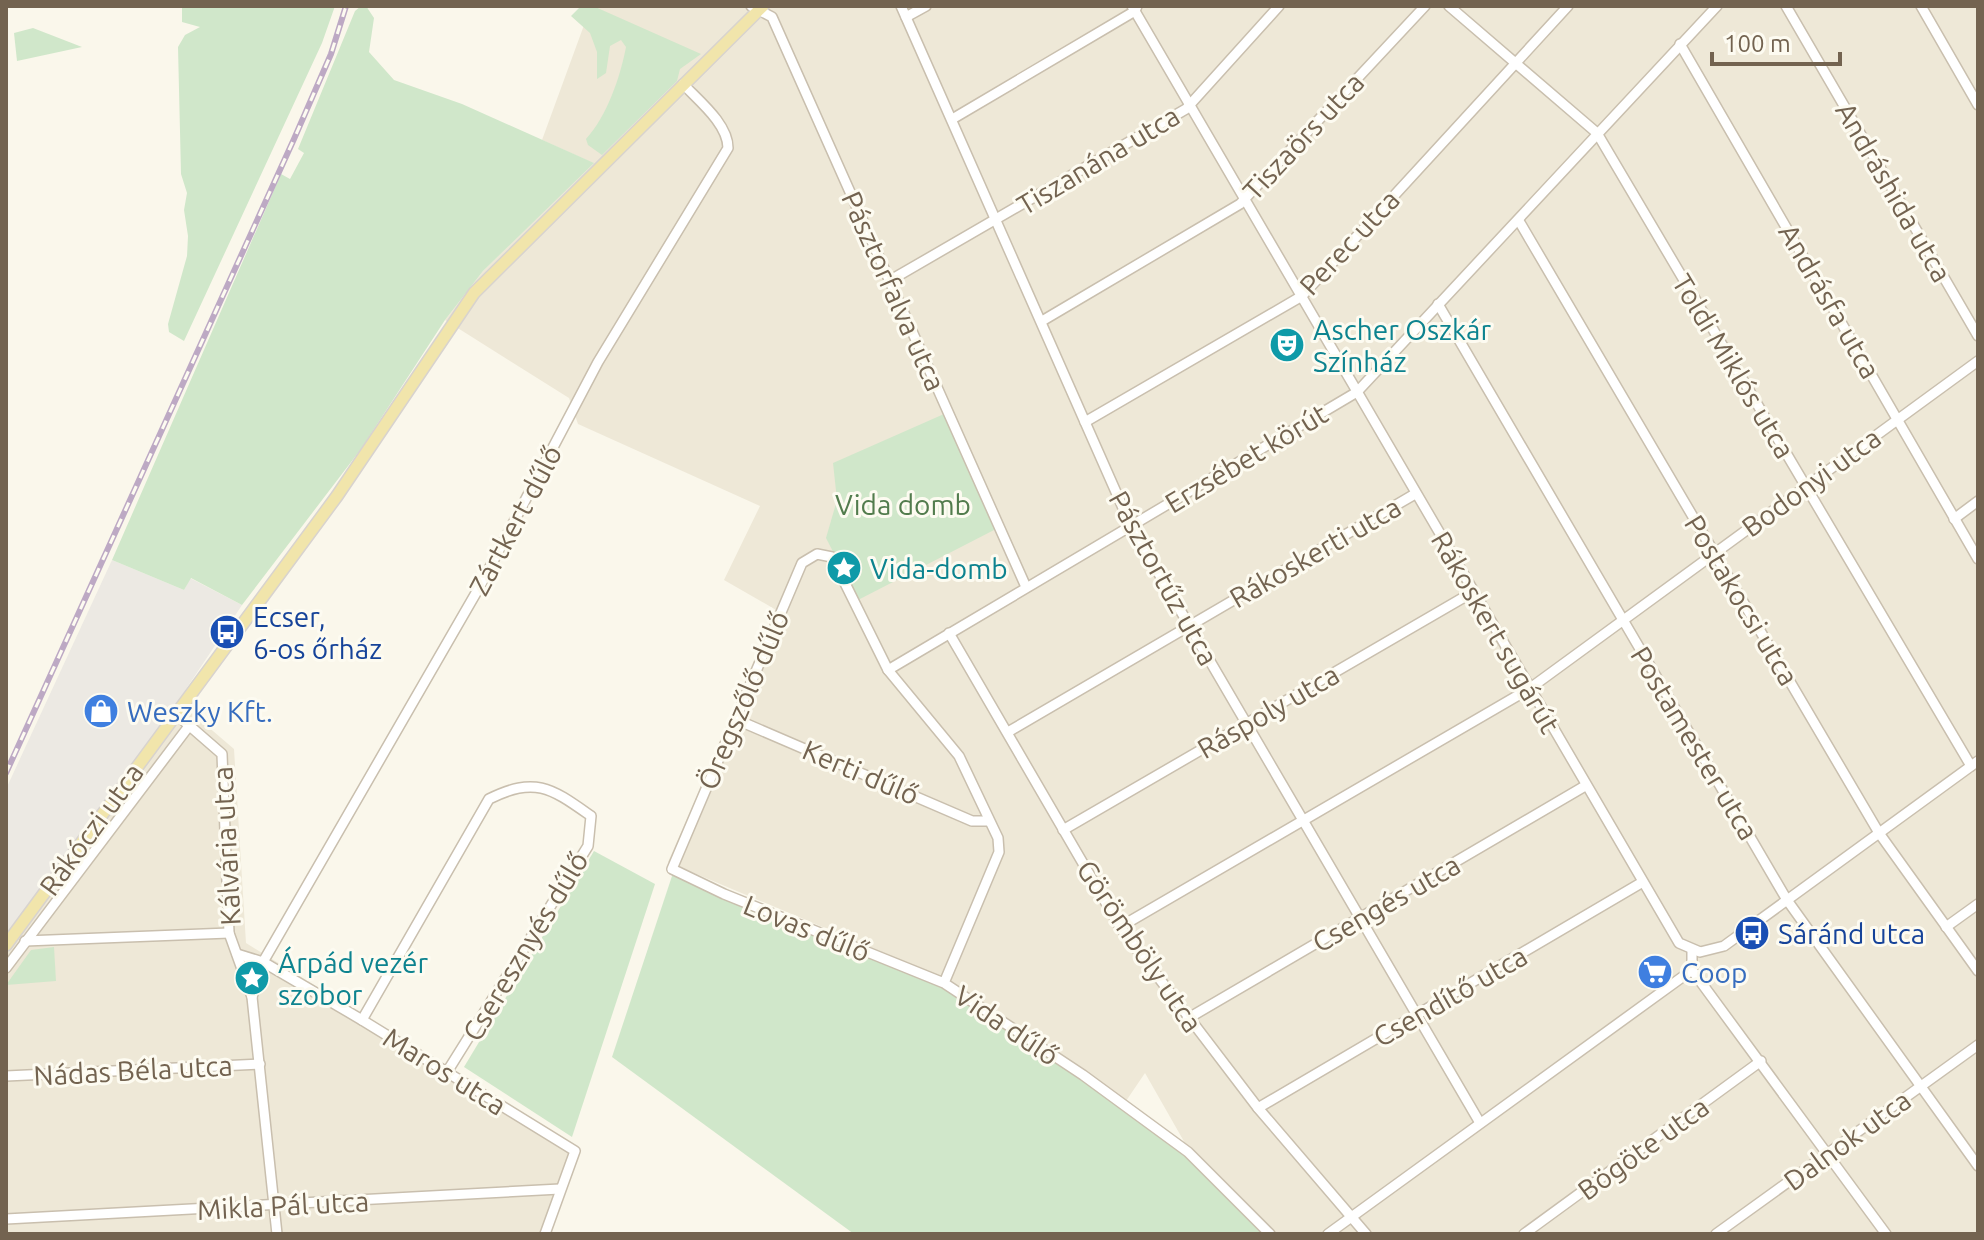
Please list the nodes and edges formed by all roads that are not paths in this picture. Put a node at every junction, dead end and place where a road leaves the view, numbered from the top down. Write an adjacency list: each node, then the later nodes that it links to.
1 (901, 6): 12 (street, Pásztortűz utca)
2 (926, 6): 12 (street)
3 (1279, 6): 16 (street, Tiszanána utca)
4 (1425, 6): 20 (street, Tiszaörs utca)
5 (1449, 6): 14 (street, Toldi Miklós utca)
6 (1568, 6): 14 (street, Perec utca)
7 (1717, 6): 13 (street, Erzsébet körút)
8 (1786, 6): 27 (street, Andráshida utca)
9 (1921, 6): 17 (street)
10 (758, 7): 15 (main road, Rákóczi utca); 23 (street, Pásztorfalva utca)
11 (1135, 8): 16 (street, Rákoskert sugárút); 18 (street)
12 (906, 17): 18 (street, Pásztortűz utca)
13 (1680, 44): 19 (street, Erzsébet körút); 30 (street, Andrásfa utca)
14 (1514, 62): 19 (street, Toldi Miklós utca); 24 (street, Perec utca)
15 (683, 84): 47 (main road, Rákóczi utca); 71 (street, Zártkert dűlő)
16 (1189, 105): 20 (street, Rákoskert sugárút); 21 (street, Tiszanána utca)
17 (1978, 105)
18 (954, 118): 21 (street, Pásztortűz utca)
19 (1597, 133): 22 (street, Erzsébet körút); 32 (street, Toldi Miklós utca)
20 (1244, 199): 24 (street, Rákoskert sugárút); 26 (street, Tiszaörs utca)
21 (995, 220): 23 (street, Tiszanána utca); 26 (street, Pásztortűz utca)
22 (1519, 221): 25 (street, Erzsébet körút); 37 (street, Postakocsi utca)
23 (889, 281): 40 (street, Pásztorfalva utca)
24 (1302, 296): 29 (street, Rákoskert sugárút); 31 (street, Perec utca)
25 (1438, 304): 29 (street, Erzsébet körút); 42 (street, Postamester utca)
26 (1042, 321): 31 (street, Pásztortűz utca)
27 (1978, 336)
28 (1978, 361): 30 (street, Bodonyi utca)
29 (1357, 392): 33 (street, Rákoskert sugárút); 36 (street, Erzsébet körút)
30 (1898, 419): 32 (street, Bodonyi utca); 35 (street, Andrásfa utca)
31 (1085, 422): 36 (street, Pásztortűz utca)
32 (1805, 487): 37 (street, Bodonyi utca); 52 (street, Toldi Miklós utca)
33 (1415, 494): 41 (street, Rákoskert sugárút); 43 (street, Rákoskerti utca)
34 (1978, 501): 35 (street)
35 (1954, 519): 39 (street, Andrásfa utca)
36 (1131, 526): 40 (street, Erzsébet körút); 43 (street, Pásztortűz utca)
37 (1714, 553): 42 (street, Bodonyi utca); 57 (street, Postakocsi utca)
38 (832, 557): 45 (street, Vida dűlő); 48 (street, Öregszőlő dűlő)
39 (1978, 559)
40 (1026, 587): 44 (street, Erzsébet körút)
41 (1473, 592): 46 (street, Rákoskert sugárút); 49 (street, Ráspoly utca)
42 (1622, 620): 46 (street, Bodonyi utca); 60 (street, Postamester utca)
43 (1189, 626): 49 (street, Pásztortűz utca); 51 (street, Rákoskerti utca)
44 (949, 633): 45 (street, Erzsébet körút); 51 (street, Görömböly utca)
45 (888, 670): 55 (street, Vida dűlő)
46 (1529, 689): 53 (street, Rákoskert sugárút); 54 (street, Bodonyi utca)
47 (176, 714): 50 (street, Kálvária utca); 65 (main road, Rákóczi utca)
48 (735, 719): 55 (street, Kerti dűlő); 58 (street, Öregszőlő dűlő)
49 (1246, 723): 54 (street, Pásztortűz utca); 56 (street, Ráspoly utca)
50 (189, 726): 66 (street, Kálvária utca); 67 (street)
51 (1008, 732): 56 (street, Görömböly utca)
52 (1974, 764): 57 (street)
53 (1585, 786): 59 (street, Rákoskert sugárút); 62 (street, Csengés utca)
54 (1302, 820): 62 (street, Pásztortűz utca); 63 (street, Bodonyi utca)
55 (987, 821): 75 (street, Vida dűlő)
56 (1063, 830): 63 (street, Görömböly utca)
57 (1879, 833): 60 (street); 64 (street, Postakocsi utca)
58 (672, 869): 75 (street, Lovas dűlő)
59 (1641, 883): 69 (street, Rákoskert sugárút); 77 (street, Csendítő utca)
60 (1787, 900): 69 (street); 85 (street, Postamester utca)
61 (1978, 904): 64 (street)
62 (1359, 918): 77 (street, Pásztortűz utca); 78 (street, Csengés utca)
63 (1120, 927): 78 (street, Görömböly utca)
64 (1946, 927): 74 (street, Postakocsi utca)
65 (14, 933): 67 (street); 68 (main road, Rákóczi utca)
66 (229, 933): 67 (street); 70 (street, Kálvária utca)
67 (26, 941): 72 (street)
68 (6, 945)
69 (1692, 950): 73 (street)
70 (237, 954): 71 (street, Maros utca); 76 (street, Kálvária utca)
71 (263, 962): 76 (street); 79 (street, Maros utca)
72 (6, 968)
73 (1692, 970): 81 (street); 87 (street)
74 (1978, 971)
75 (944, 983): 96 (street, Vida dűlő)
76 (252, 997): 82 (street, Kálvária utca)
77 (1418, 1016): 86 (street, Csendítő utca); 87 (street, Pásztortűz utca)
78 (1187, 1019): 86 (street, Görömböly utca)
79 (362, 1020): 83 (street, Maros utca); 83 (street, Cseresznyés dűlő)
80 (1978, 1045): 85 (street, Dalnok utca)
81 (1761, 1061): 88 (street); 99 (street, Bögöte utca)
82 (260, 1064): 84 (street, Nádas Béla utca); 91 (street, Kálvária utca)
83 (447, 1072): 90 (street, Maros utca)
84 (6, 1076)
85 (1920, 1087): 88 (street, Dalnok utca); 89 (street, Postamester utca)
86 (1258, 1108): 92 (street, Görömböly utca)
87 (1480, 1123): 92 (street)
88 (1829, 1153): 100 (street, Dalnok utca); 101 (street)
89 (1978, 1166)
90 (560, 1189): 91 (street, Mikla Pál utca); 95 (street)
91 (275, 1205): 93 (street, Mikla Pál utca); 94 (street, Kálvária utca)
92 (1350, 1218): 97 (street); 98 (street, Görömböly utca)
93 (6, 1219)
94 (277, 1234)
95 (545, 1234)
96 (1270, 1234)
97 (1328, 1234)
98 (1366, 1234)
99 (1524, 1234)
100 (1716, 1234)
101 (1886, 1234)

